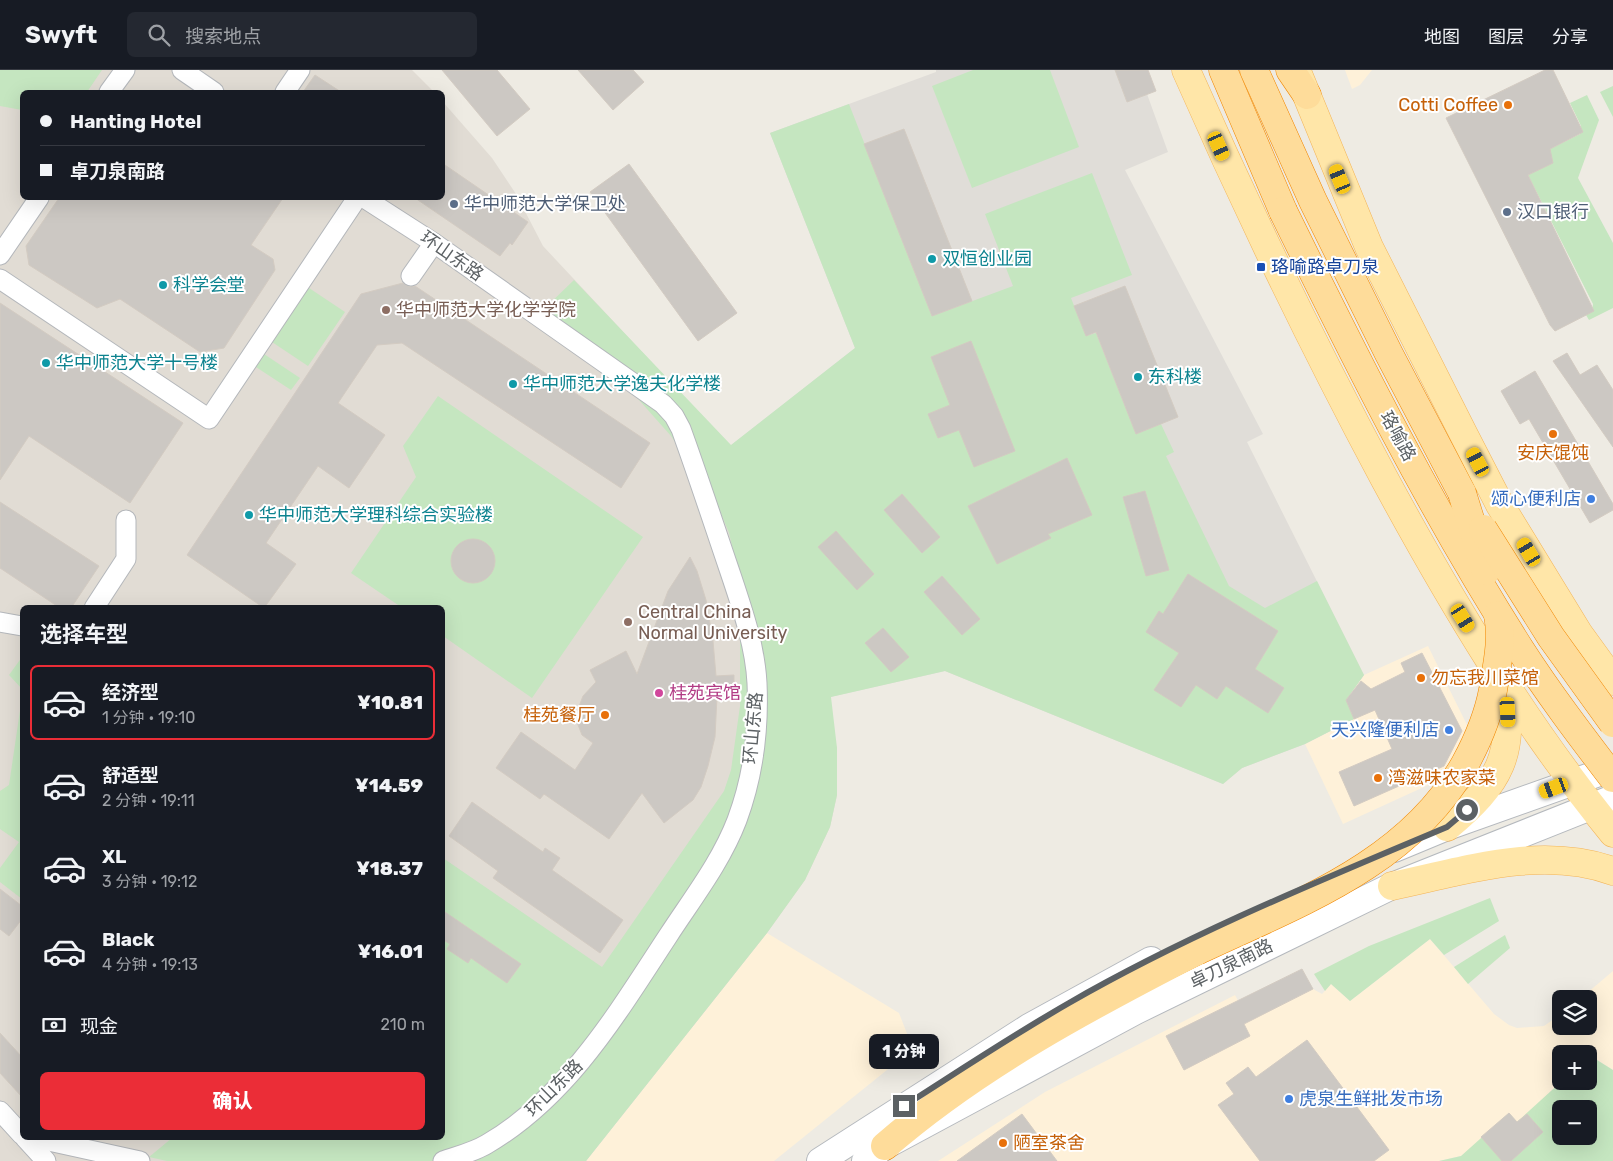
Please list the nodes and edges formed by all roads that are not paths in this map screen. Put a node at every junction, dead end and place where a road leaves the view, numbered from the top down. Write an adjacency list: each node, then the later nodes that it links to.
1 (124, 70): 9 (street)
2 (182, 70): 10 (street)
3 (300, 70): 11 (street)
4 (1186, 70): 23 (main road)
5 (1223, 70): 33 (highway, 珞喻路, bridge)
6 (1254, 70): 20 (highway, 珞喻路)
7 (1290, 70): 12 (highway)
8 (1297, 70): 12 (main road)
9 (110, 90)
10 (211, 90)
11 (286, 90)
12 (1306, 95): 21 (main road)
13 (38, 200): 17 (street)
14 (365, 200): 19 (street)
15 (368, 200): 16 (street, 环山东路)
16 (434, 243): 18 (street); 47 (street, 环山东路)
17 (0, 256)
18 (411, 276)
19 (0, 279)
20 (1462, 493): 31 (highway, 珞喻路, bridge); 44 (highway, bridge)
21 (1500, 505): 23 (main road); 27 (main road)
22 (126, 520): 24 (street)
23 (1426, 554): 29 (main road)
24 (96, 605)
25 (0, 622): 26 (street)
26 (20, 626)
27 (1579, 634): 28 (main road); 30 (main road)
28 (1613, 656)
29 (1501, 679): 34 (main road); 36 (main road)
30 (1613, 681)
31 (1613, 723)
32 (1613, 768): 34 (main road)
33 (1613, 778)
34 (1572, 781): 35 (main road); 36 (main road)
35 (1602, 802): 37 (main road); 39 (main road, 卓刀泉南路)
36 (1447, 827): 48 (main road)
37 (1613, 833)
38 (1613, 871): 39 (main road)
39 (1392, 886): 44 (main road, 卓刀泉南路)
40 (0, 1111): 41 (street)
41 (20, 1132)
42 (27, 1140): 45 (street)
43 (45, 1140): 46 (street)
44 (875, 1153)
45 (46, 1161)
46 (140, 1161)
47 (443, 1161)
48 (820, 1161)

